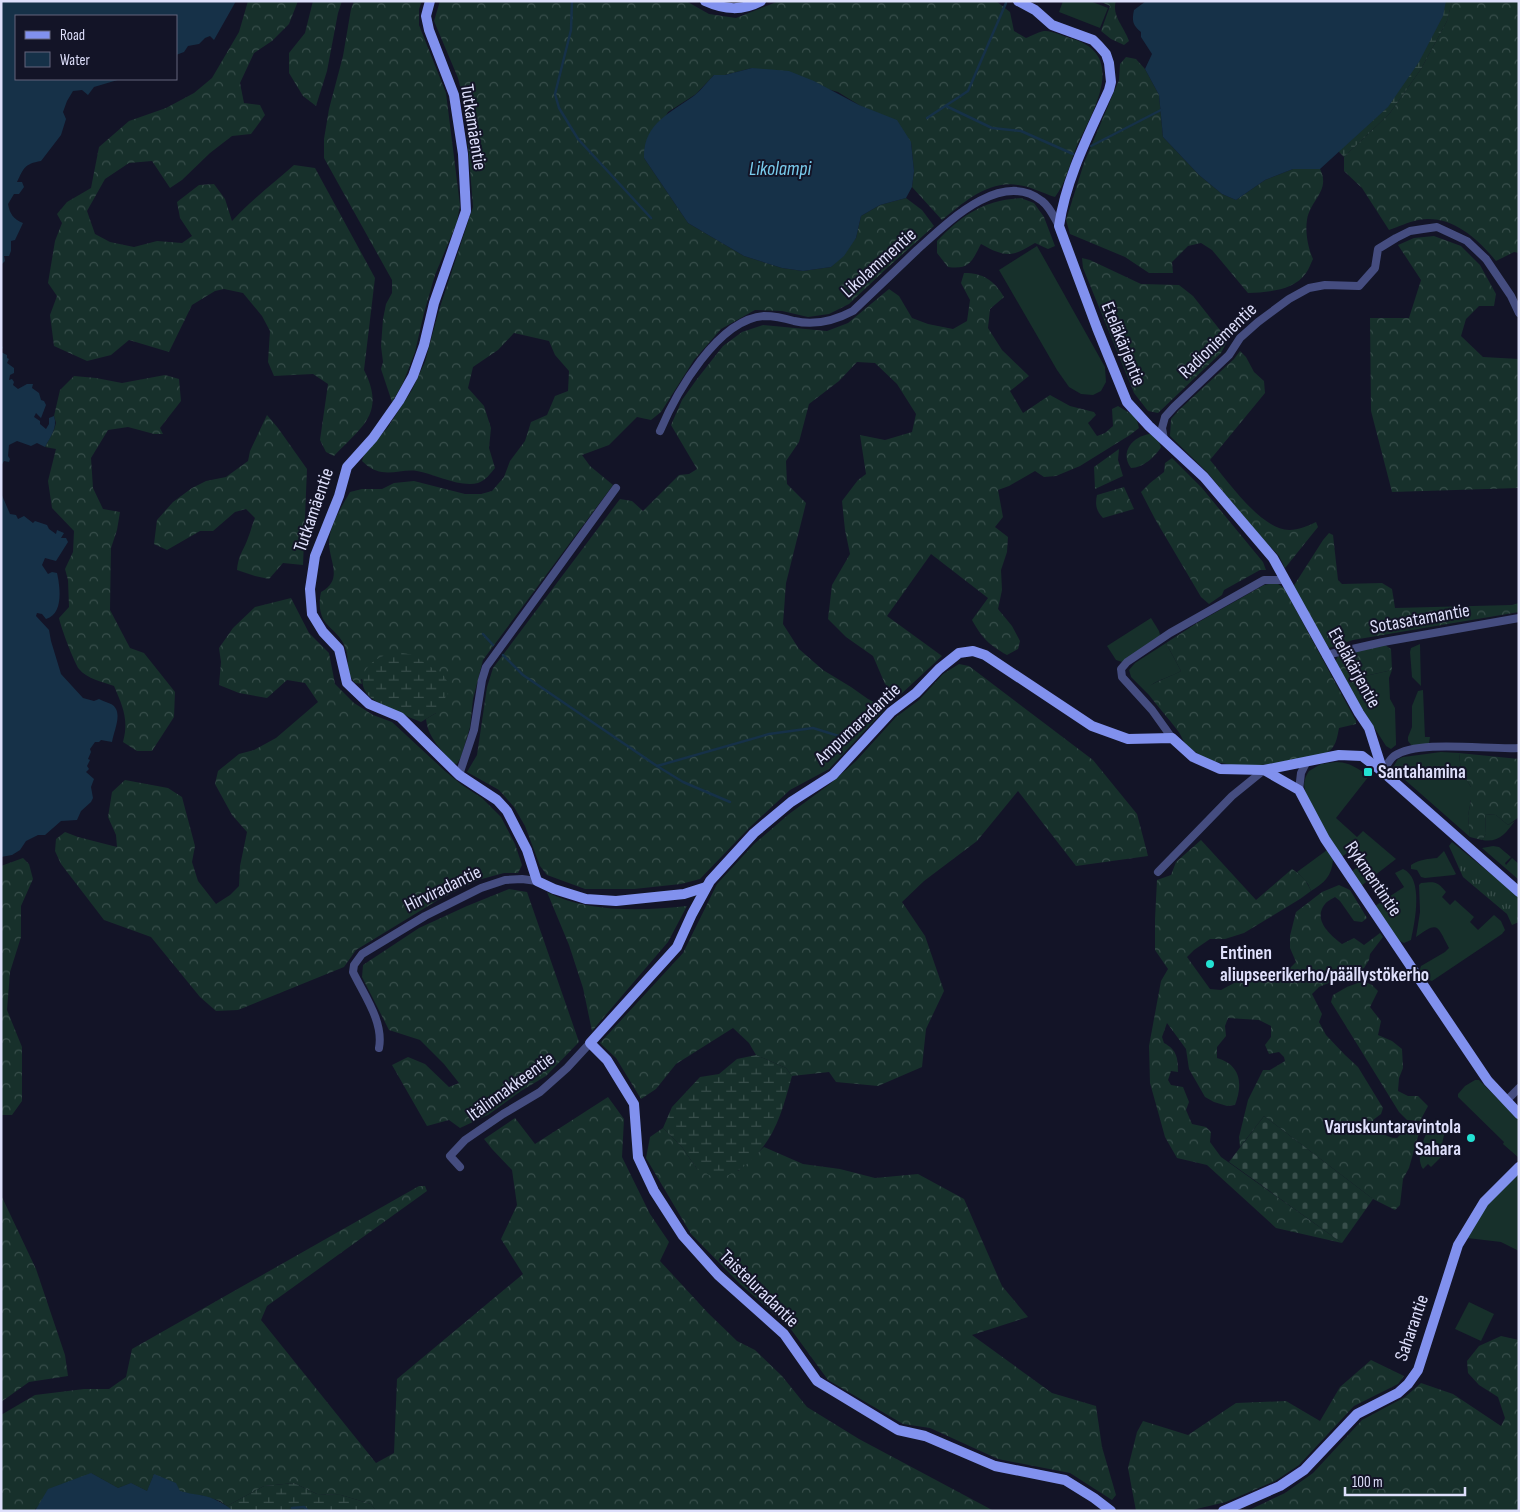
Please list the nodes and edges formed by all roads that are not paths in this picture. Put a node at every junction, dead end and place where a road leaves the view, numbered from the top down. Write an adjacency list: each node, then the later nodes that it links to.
1 (430, 1): 18 (street, Tutkamäentie)
2 (705, 1): 3 (street)
3 (761, 1)
4 (1018, 1): 5 (street)
5 (1059, 226): 7 (street, Likolammentie); 8 (street, Eteläkärjentie)
6 (1519, 313): 8 (street, Radioniementie)
7 (660, 431)
8 (1164, 440): 10 (street, Eteläkärjentie)
9 (616, 488): 18 (street)
10 (1284, 580): 12 (street, Eteläkärjentie); 13 (street)
11 (1519, 618): 12 (street, Sotasatamantie)
12 (1326, 655): 17 (street, Eteläkärjentie)
13 (1172, 738): 16 (street); 22 (street, Ampumaradantie)
14 (1519, 748): 17 (street)
15 (1307, 761): 16 (street); 17 (street); 19 (street)
16 (1264, 770): 19 (street); 20 (street)
17 (1383, 772): 23 (street)
18 (459, 775): 21 (street, Tutkamäentie)
19 (1299, 790): 27 (street, Rykmentintie)
20 (1158, 872)
21 (537, 881): 22 (street, Hirviradantie); 25 (street, Hirviradantie)
22 (706, 887): 24 (street, Ampumaradantie)
23 (1519, 892)
24 (590, 1043): 29 (street, Itälinnakkeentie); 31 (street, Taisteluradantie)
25 (379, 1048)
26 (1519, 1088): 27 (street)
27 (1506, 1101): 28 (street, Rykmentintie)
28 (1519, 1114)
29 (460, 1167)
30 (1519, 1167): 32 (street, Saharantie)
31 (1111, 1511)
32 (1223, 1511)

